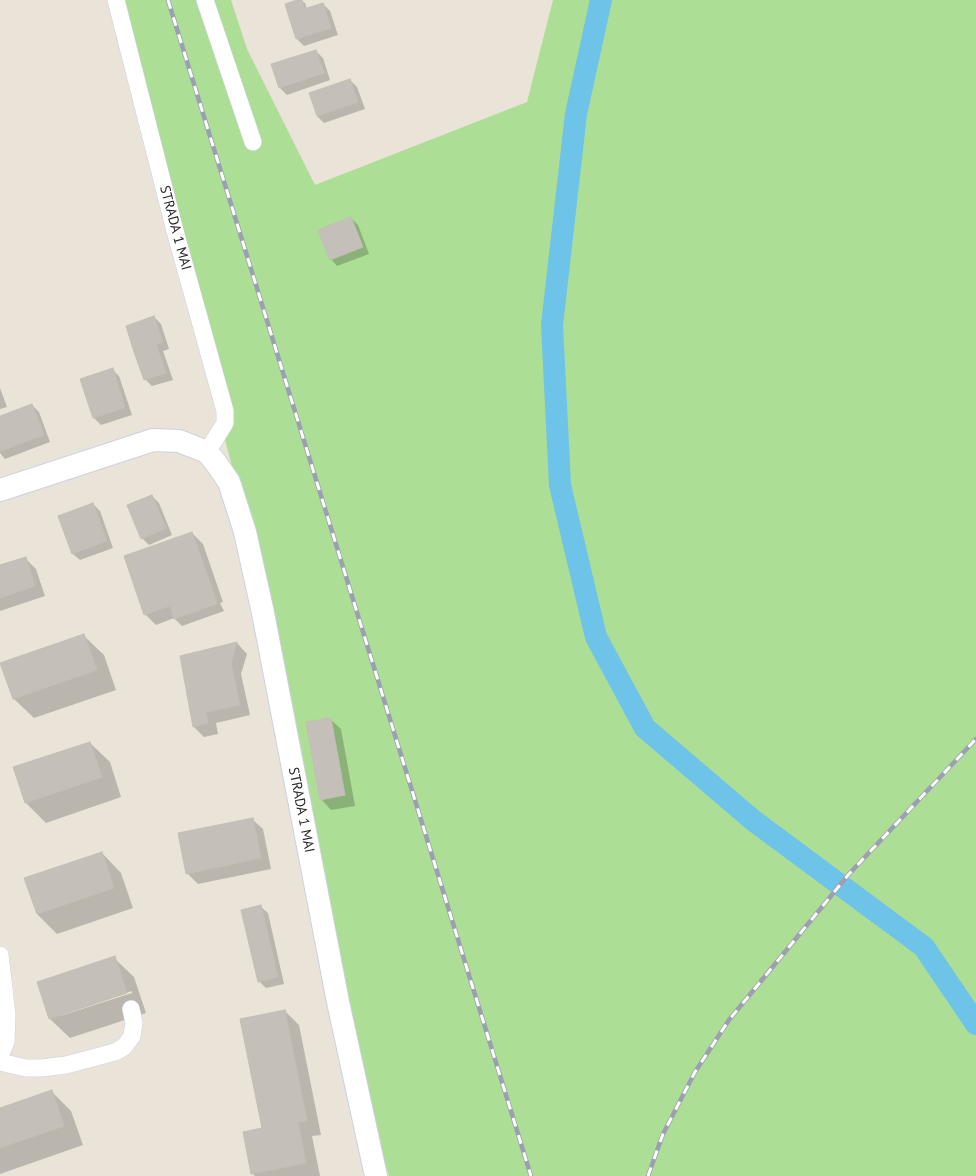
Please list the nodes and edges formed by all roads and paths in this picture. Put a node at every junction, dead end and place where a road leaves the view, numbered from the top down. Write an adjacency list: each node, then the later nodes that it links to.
1 (116, 0): 4 (street, STRADA 1 MAI)
2 (205, 0): 3 (street)
3 (253, 142)
4 (207, 452): 5 (main road); 10 (main road, STRADA 1 MAI)
5 (0, 490)
6 (0, 955): 8 (street)
7 (131, 1009): 9 (street)
8 (0, 1056)
9 (0, 1062)
10 (376, 1176)

